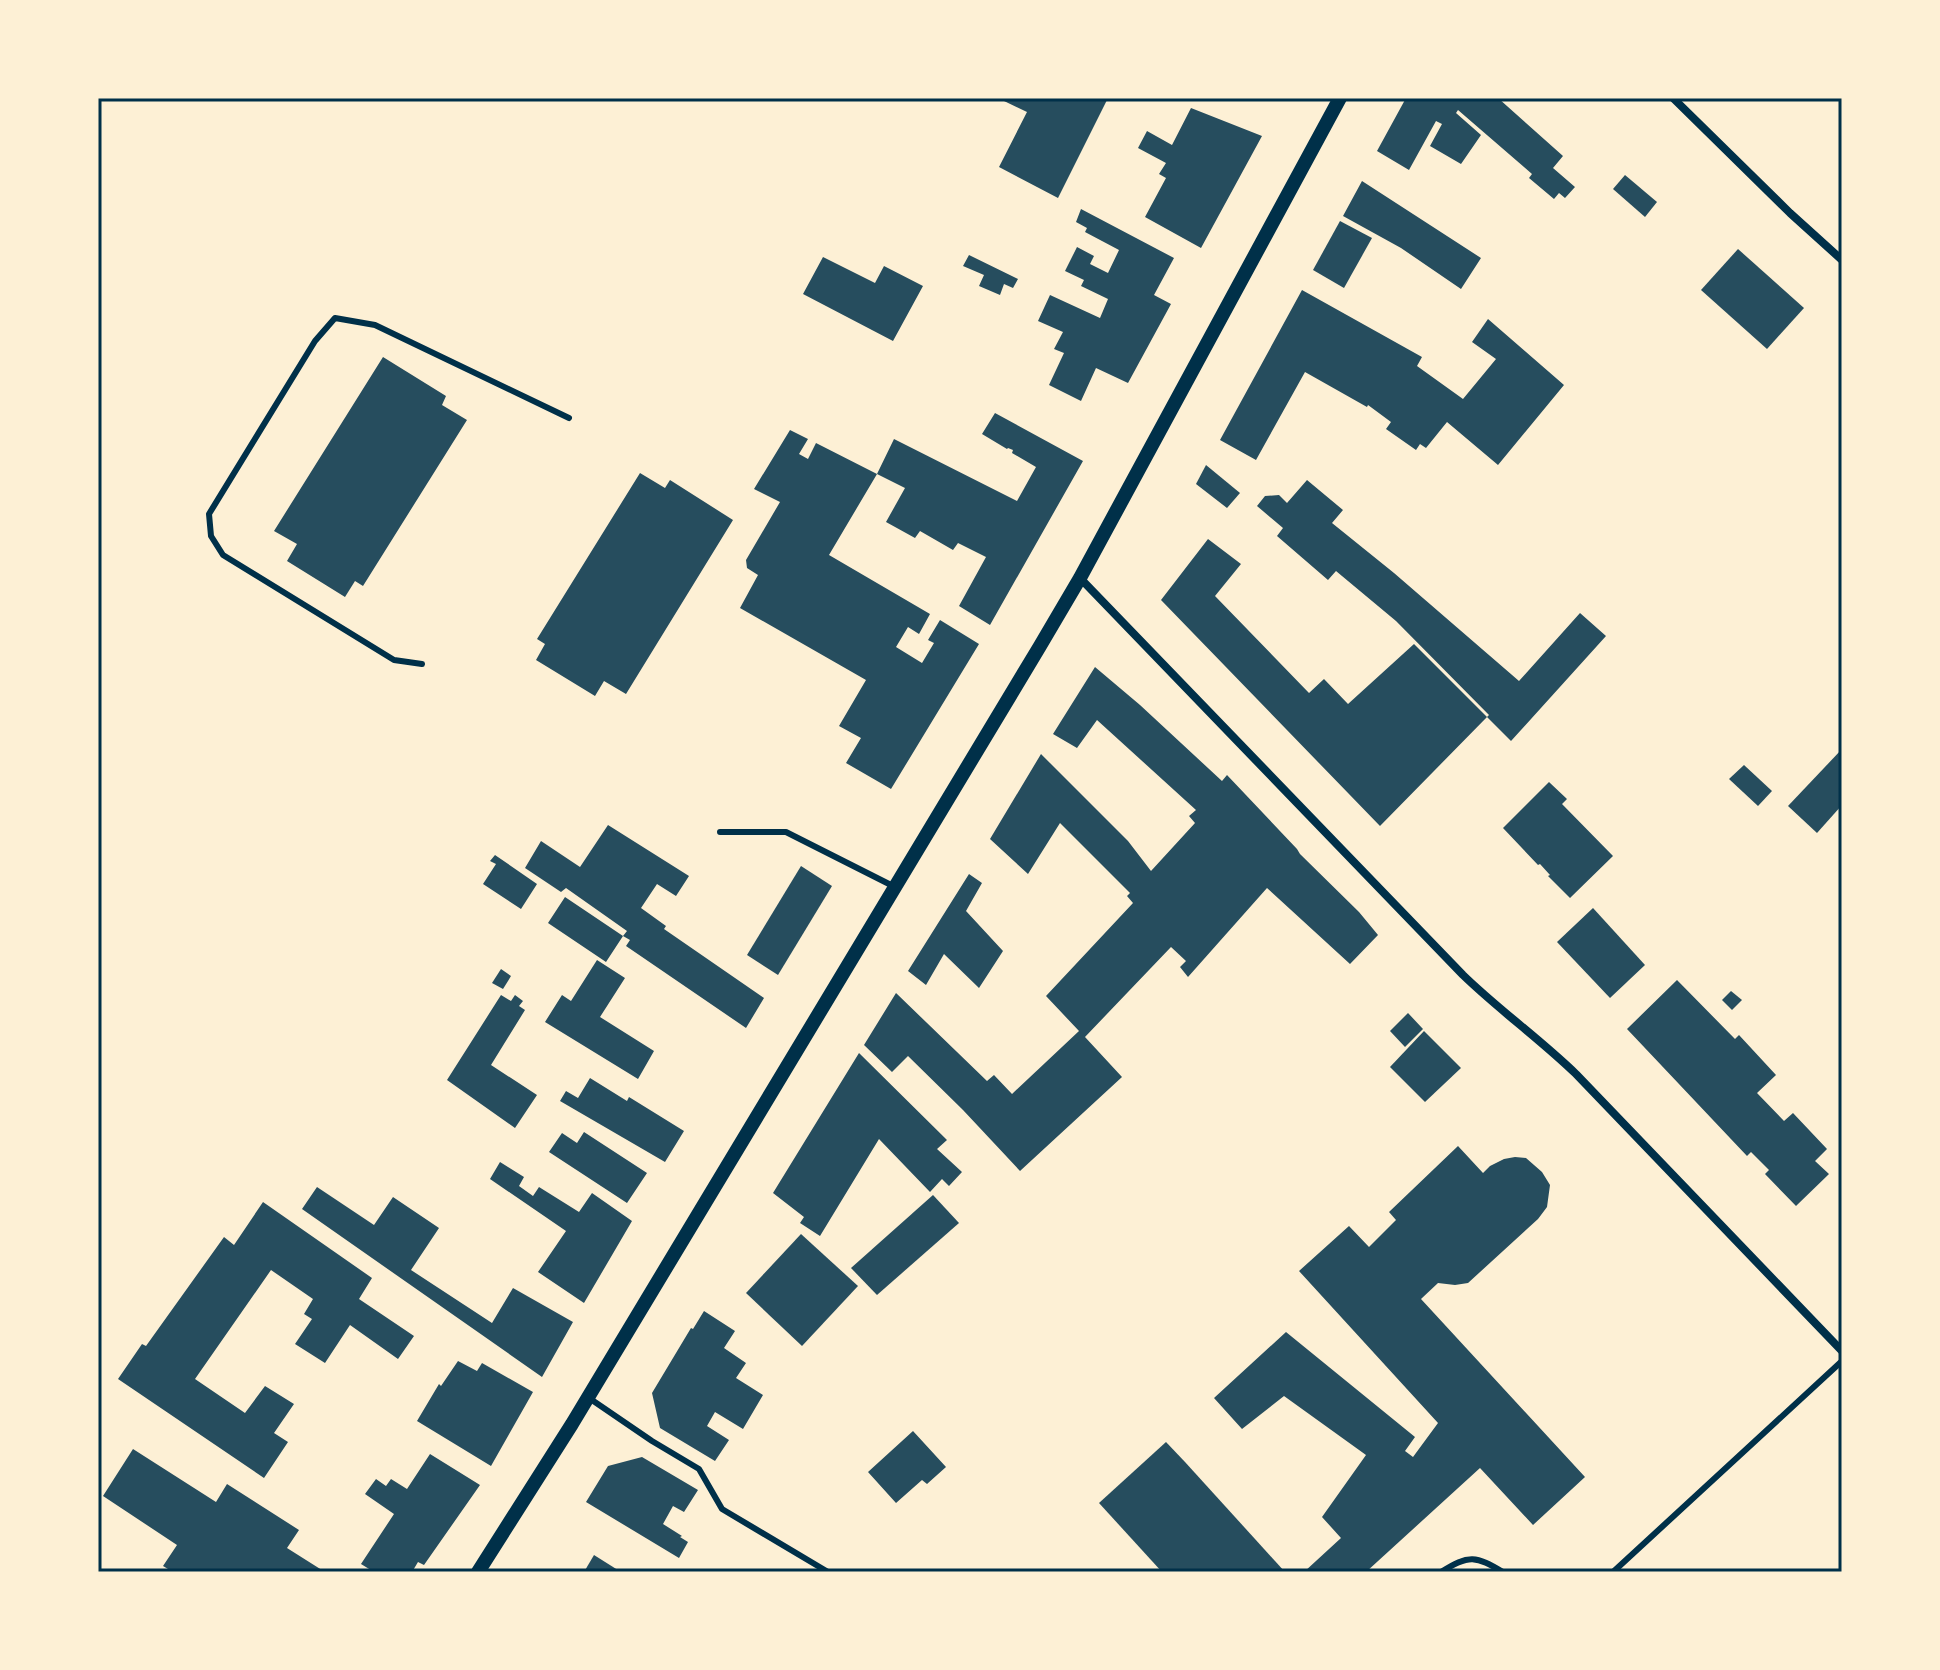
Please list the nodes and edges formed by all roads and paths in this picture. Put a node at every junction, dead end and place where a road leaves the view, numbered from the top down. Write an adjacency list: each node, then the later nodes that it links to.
1 (1340, 98): 5 (street)
2 (1673, 98): 3 (street)
3 (1842, 260)
4 (569, 418): 6 (lane)
5 (1080, 578): 8 (street); 9 (street)
6 (422, 664)
7 (720, 832): 8 (lane)
8 (895, 887): 11 (street)
9 (1842, 1351)
10 (1842, 1361): 16 (lane)
11 (588, 1397): 12 (street); 13 (lane)
12 (478, 1572)
13 (828, 1572)
14 (1441, 1572): 15 (lane)
15 (1503, 1572)
16 (1613, 1572)

